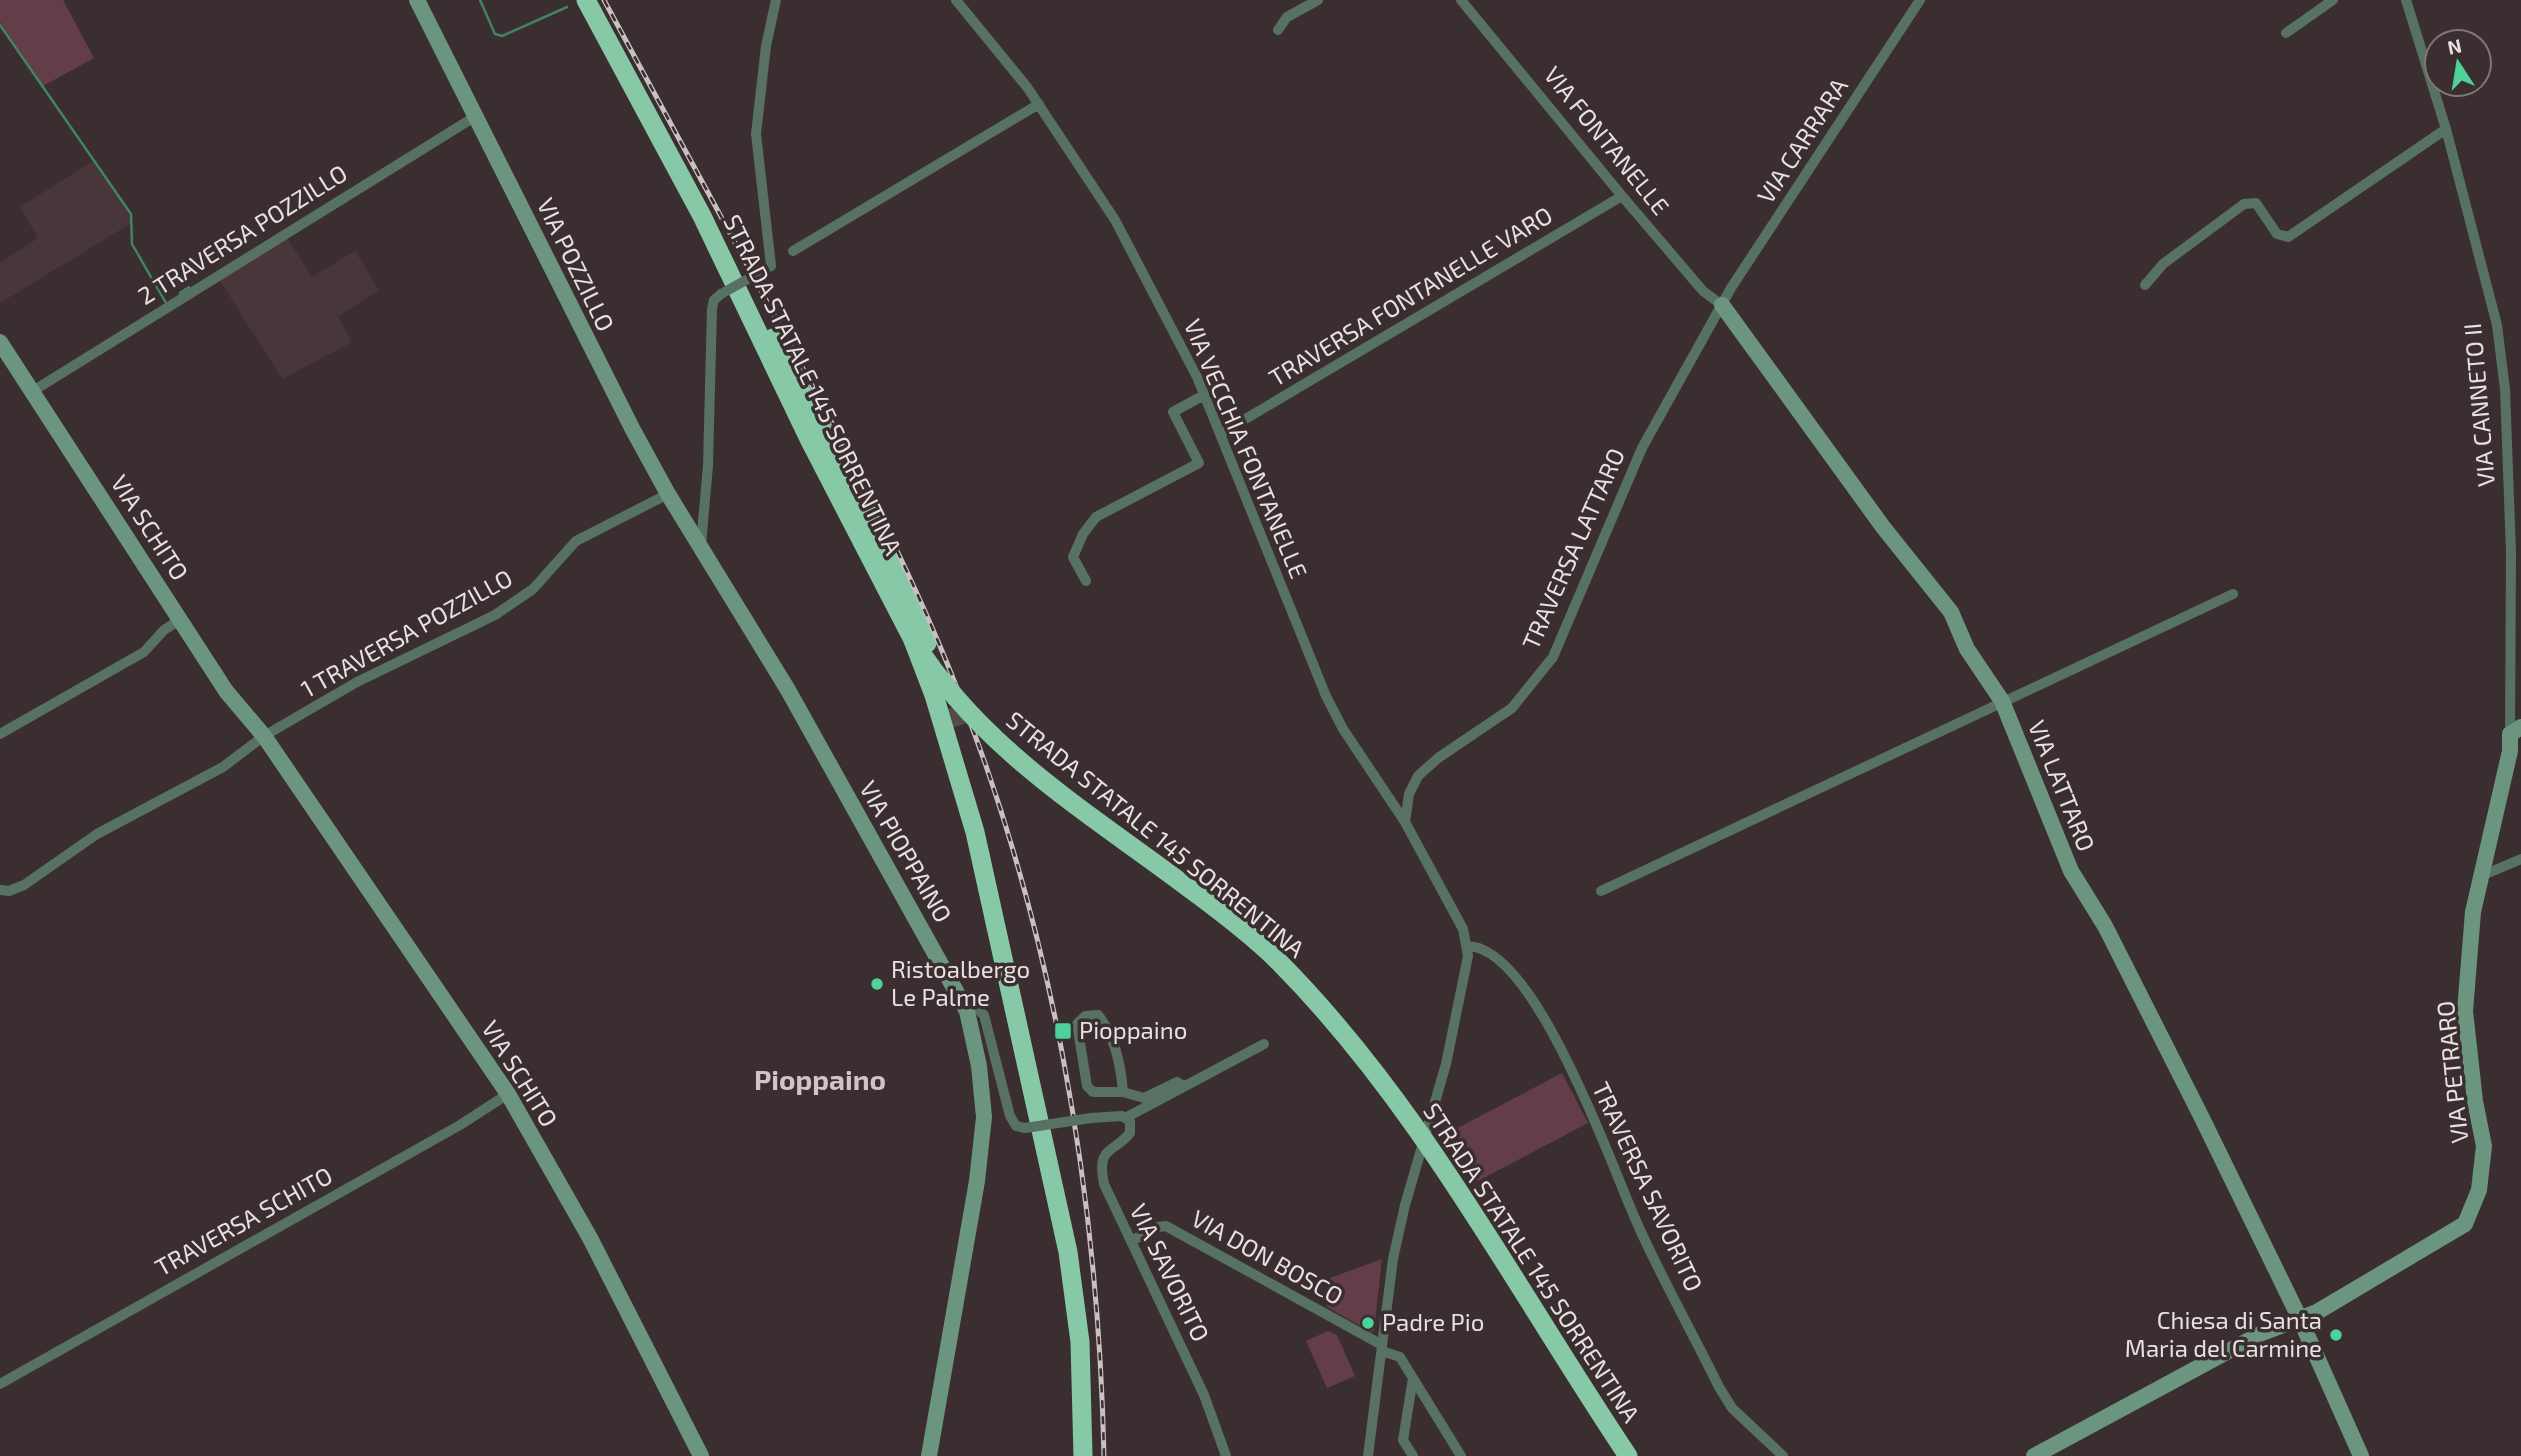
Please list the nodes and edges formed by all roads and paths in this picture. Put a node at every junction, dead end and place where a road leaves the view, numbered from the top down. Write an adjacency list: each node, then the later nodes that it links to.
1 (417, 0): 13 (street, VIA POZZILLO)
2 (586, 0): 17 (highway, STRADA STATALE 145 SORRENTINA)
3 (776, 0): 25 (street, bridge)
4 (957, 0): 12 (street, VIA VECCHIA FONTANELLE)
5 (1318, 0): 10 (street)
6 (1461, 0): 15 (street, VIA FONTANELLE)
7 (1920, 0): 19 (street, VIA CARRARA)
8 (2333, 0): 11 (street)
9 (2406, 0): 14 (street, VIA CANNETO II)
10 (1278, 30)
11 (2286, 33)
12 (1039, 104): 16 (street); 22 (street, VIA VECCHIA FONTANELLE)
13 (476, 116): 21 (street, 2 TRAVERSA POZZILLO); 24 (street, VIA POZZILLO)
14 (2446, 129): 18 (street); 32 (street, VIA CANNETO II)
15 (1622, 196): 19 (street, VIA FONTANELLE); 23 (street, TRAVERSA FONTANELLE VARO)
16 (793, 251)
17 (720, 254): 29 (highway, STRADA STATALE 145 SORRENTINA); 29 (highway)
18 (2145, 285)
19 (1722, 305): 30 (street, VIA LATTARO); 35 (street, TRAVERSA LATTARO)
20 (0, 342): 21 (street, VIA SCHITO)
21 (33, 391): 28 (street, VIA SCHITO)
22 (1204, 395): 23 (street, VIA VECCHIA FONTANELLE); 26 (street)
23 (1220, 434): 35 (street, VIA VECCHIA FONTANELLE)
24 (668, 494): 25 (street, VIA POZZILLO); 34 (street, 1 TRAVERSA POZZILLO)
25 (701, 545): 41 (street, VIA PIOPPAINO)
26 (1086, 581)
27 (2233, 594): 30 (street)
28 (181, 619): 33 (street); 34 (street, VIA SCHITO)
29 (920, 642): 42 (highway, bridge); 60 (highway, STRADA STATALE 145 SORRENTINA, bridge)
30 (2002, 701): 39 (street); 49 (street, VIA LATTARO)
31 (957, 730): 42 (highway)
32 (2516, 730): 37 (street, VIA PETRARO)
33 (0, 734)
34 (264, 736): 38 (street); 46 (street, VIA SCHITO)
35 (1405, 822): 40 (street)
36 (2521, 859): 37 (street)
37 (2482, 876): 49 (street, VIA PETRARO)
38 (0, 890)
39 (1601, 891)
40 (1467, 946): 50 (street); 61 (street, TRAVERSA SAVORITO)
41 (967, 1011): 47 (street, bridge); 54 (street, VIA PIOPPAINO)
42 (1018, 1023): 55 (highway)
43 (1264, 1044): 44 (street)
44 (1184, 1086): 45 (street); 47 (street)
45 (1123, 1092): 45 (street)
46 (508, 1094): 52 (street, TRAVERSA SCHITO); 53 (street, VIA SCHITO)
47 (1127, 1117): 48 (street, VIA SAVORITO)
48 (1131, 1241): 50 (street, VIA DON BOSCO); 56 (street, VIA SAVORITO)
49 (2300, 1319): 62 (street, VIA PETRARO); 63 (street, VIA LATTARO)
50 (1382, 1348): 51 (street, VIA DON BOSCO); 57 (street)
51 (1413, 1378): 58 (street); 59 (street, VIA DON BOSCO)
52 (0, 1384)
53 (701, 1456)
54 (929, 1456)
55 (1083, 1456)
56 (1226, 1456)
57 (1368, 1456)
58 (1413, 1456)
59 (1461, 1456)
60 (1628, 1456)
61 (1783, 1456)
62 (2034, 1456)
63 (2361, 1456)

